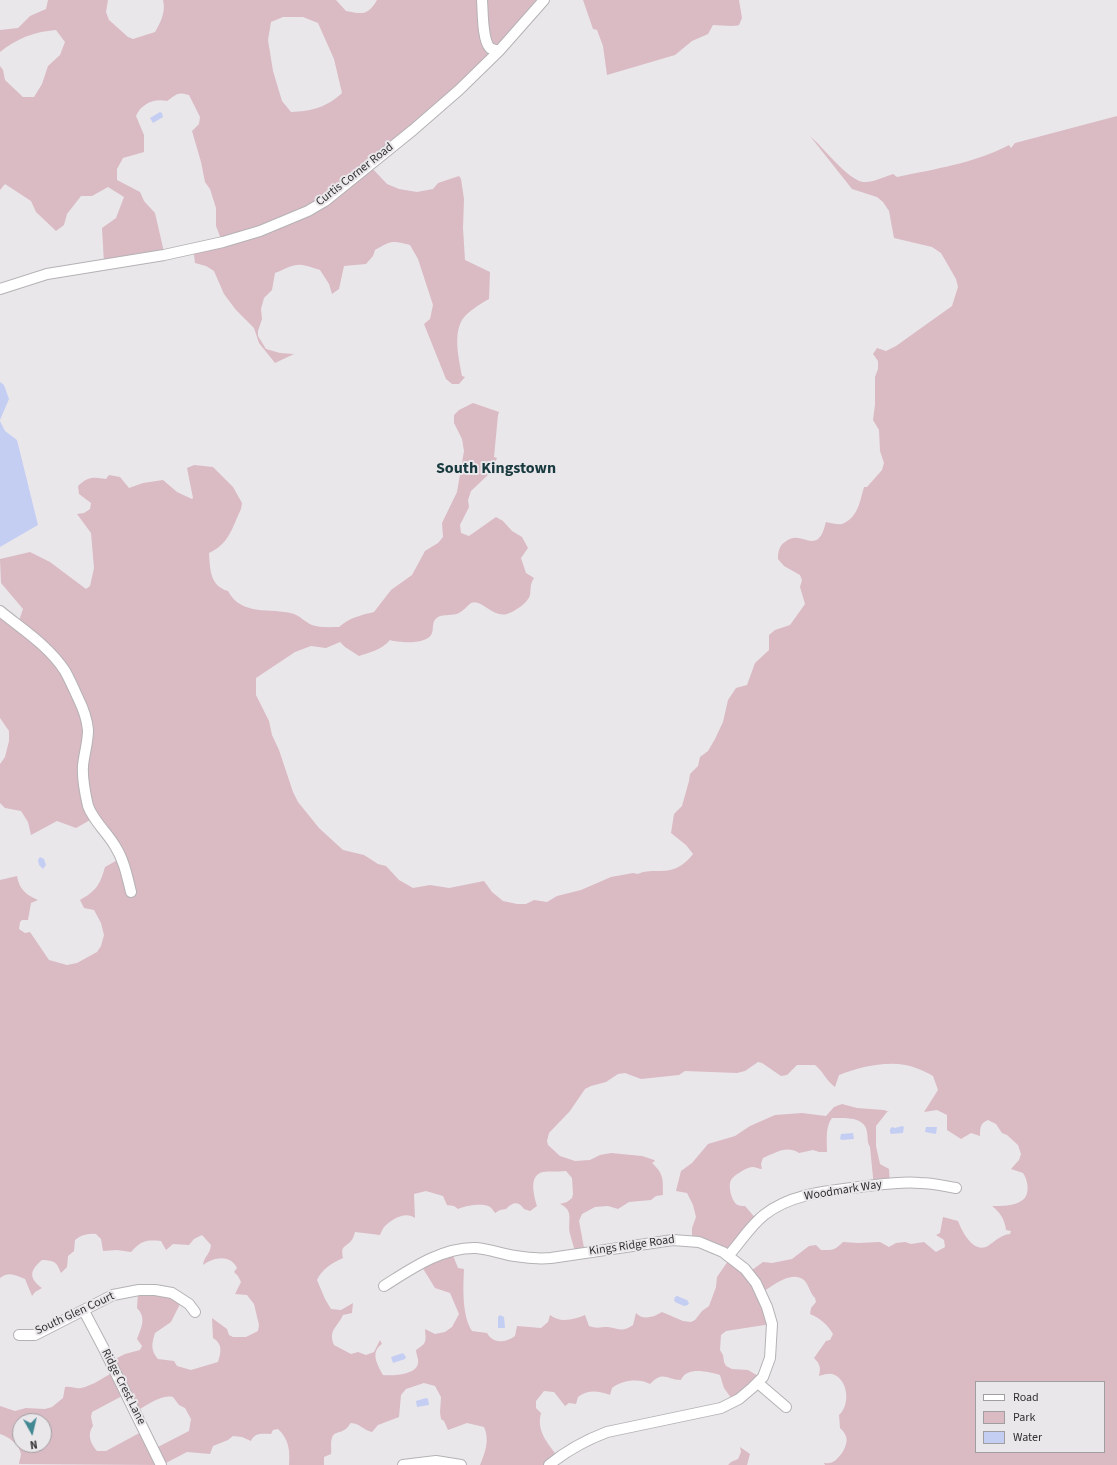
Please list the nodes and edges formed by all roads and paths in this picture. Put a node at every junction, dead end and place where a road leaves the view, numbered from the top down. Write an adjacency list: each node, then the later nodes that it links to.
1 (482, 0): 3 (street)
2 (544, 0): 3 (street, Curtis Corner Road)
3 (499, 51): 4 (street, Curtis Corner Road)
4 (0, 289)
5 (0, 611): 6 (street)
6 (131, 892)
7 (956, 1188): 8 (street, Woodmark Way)
8 (728, 1256): 9 (street, Kings Ridge Road); 13 (street, Kings Ridge Road)
9 (384, 1286)
10 (84, 1311): 11 (street, South Glen Court); 12 (street, South Glen Court); 15 (street, Ridge Crest Lane)
11 (194, 1312)
12 (19, 1335)
13 (758, 1383): 14 (street); 18 (street, Kings Ridge Road)
14 (786, 1407)
15 (161, 1465)
16 (403, 1465): 17 (street)
17 (461, 1465)
18 (549, 1465)

